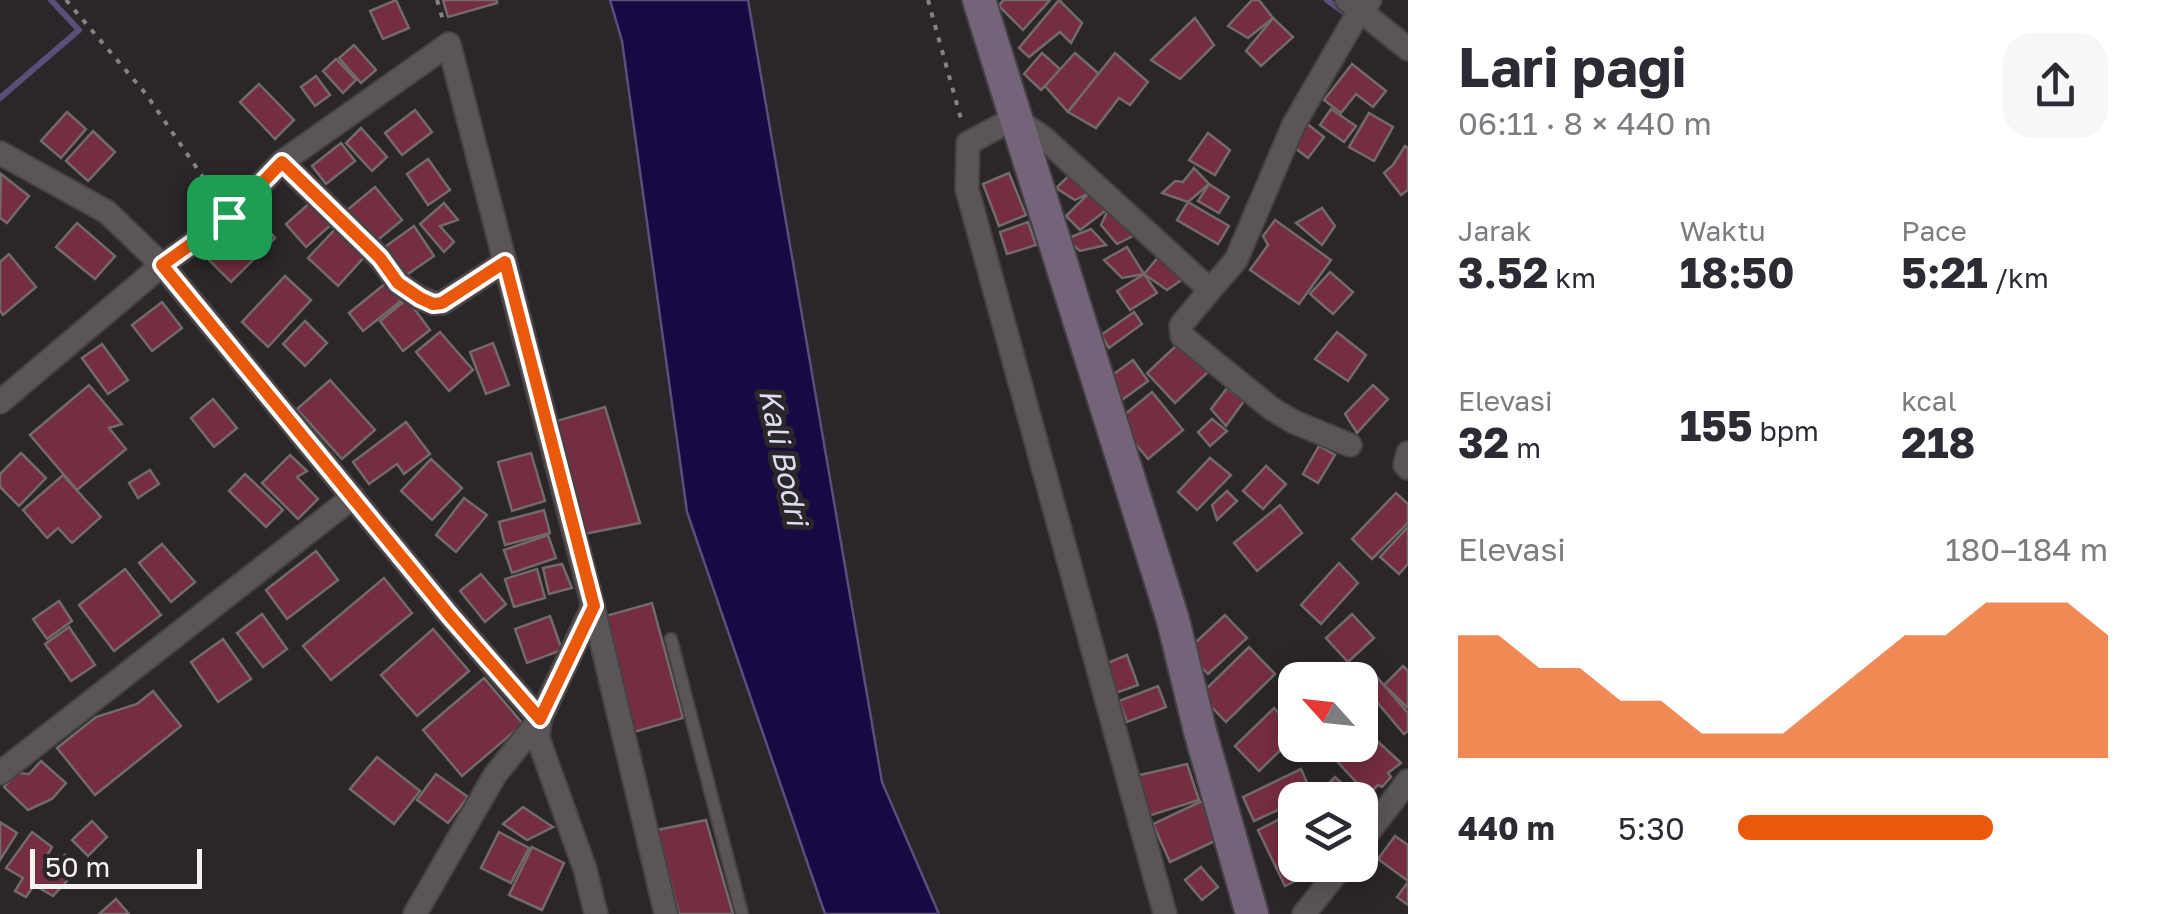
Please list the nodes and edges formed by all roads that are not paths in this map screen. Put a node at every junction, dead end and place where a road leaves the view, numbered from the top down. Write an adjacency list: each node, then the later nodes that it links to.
1 (980, 0): 4 (street)
2 (1357, 11): 3 (street); 9 (street)
3 (1408, 49)
4 (1015, 118): 9 (street); 22 (street); 28 (street)
5 (0, 153): 8 (street)
6 (282, 162): 7 (street); 7 (street); 8 (street)
7 (505, 262): 15 (street)
8 (162, 265): 10 (street); 14 (street)
9 (1210, 290): 11 (street)
10 (0, 402)
11 (1350, 445)
12 (1408, 453): 13 (street)
13 (1408, 468)
14 (353, 497): 17 (street); 18 (street)
15 (594, 606): 17 (street); 25 (street)
16 (670, 638): 26 (lane)
17 (540, 719): 23 (street); 24 (street)
18 (0, 772)
19 (1408, 781): 20 (street)
20 (1378, 820)
21 (1329, 882): 29 (street)
22 (1156, 902): 27 (street)
23 (414, 914)
24 (596, 914)
25 (666, 914)
26 (742, 914)
27 (1165, 914)
28 (1252, 914)
29 (1304, 914)

